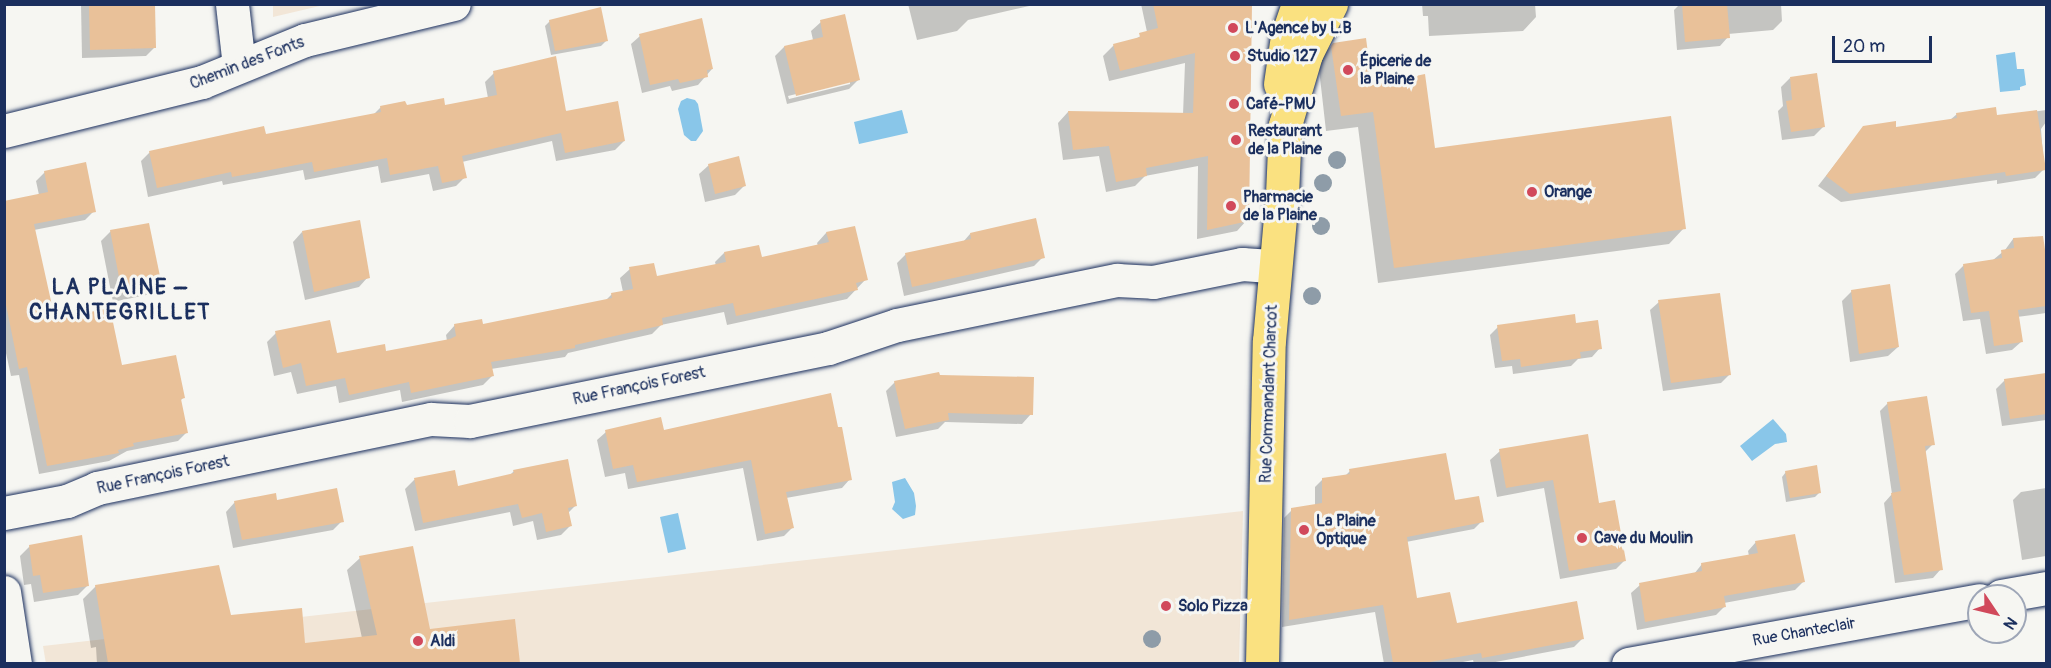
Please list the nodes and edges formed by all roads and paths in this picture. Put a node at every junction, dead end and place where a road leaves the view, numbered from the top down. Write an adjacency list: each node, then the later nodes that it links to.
1 (232, 4): 5 (street)
2 (454, 4): 5 (street, Chemin des Fonts)
3 (1331, 4): 6 (main road, Rue Commandant Charcot)
4 (1291, 7): 6 (main road, Rue Commandant Charcot)
5 (239, 66): 7 (street, Chemin des Fonts)
6 (1285, 125): 8 (main road, Rue Commandant Charcot)
7 (4, 131)
8 (1274, 266): 9 (street, Rue François Forest); 15 (main road, Rue Commandant Charcot)
9 (4, 513)
10 (2046, 588): 11 (street)
11 (2027, 591)
12 (4, 592): 14 (street)
13 (1967, 602): 16 (street, Rue Chanteclair)
14 (15, 663)
15 (1262, 663)
16 (1628, 663)

